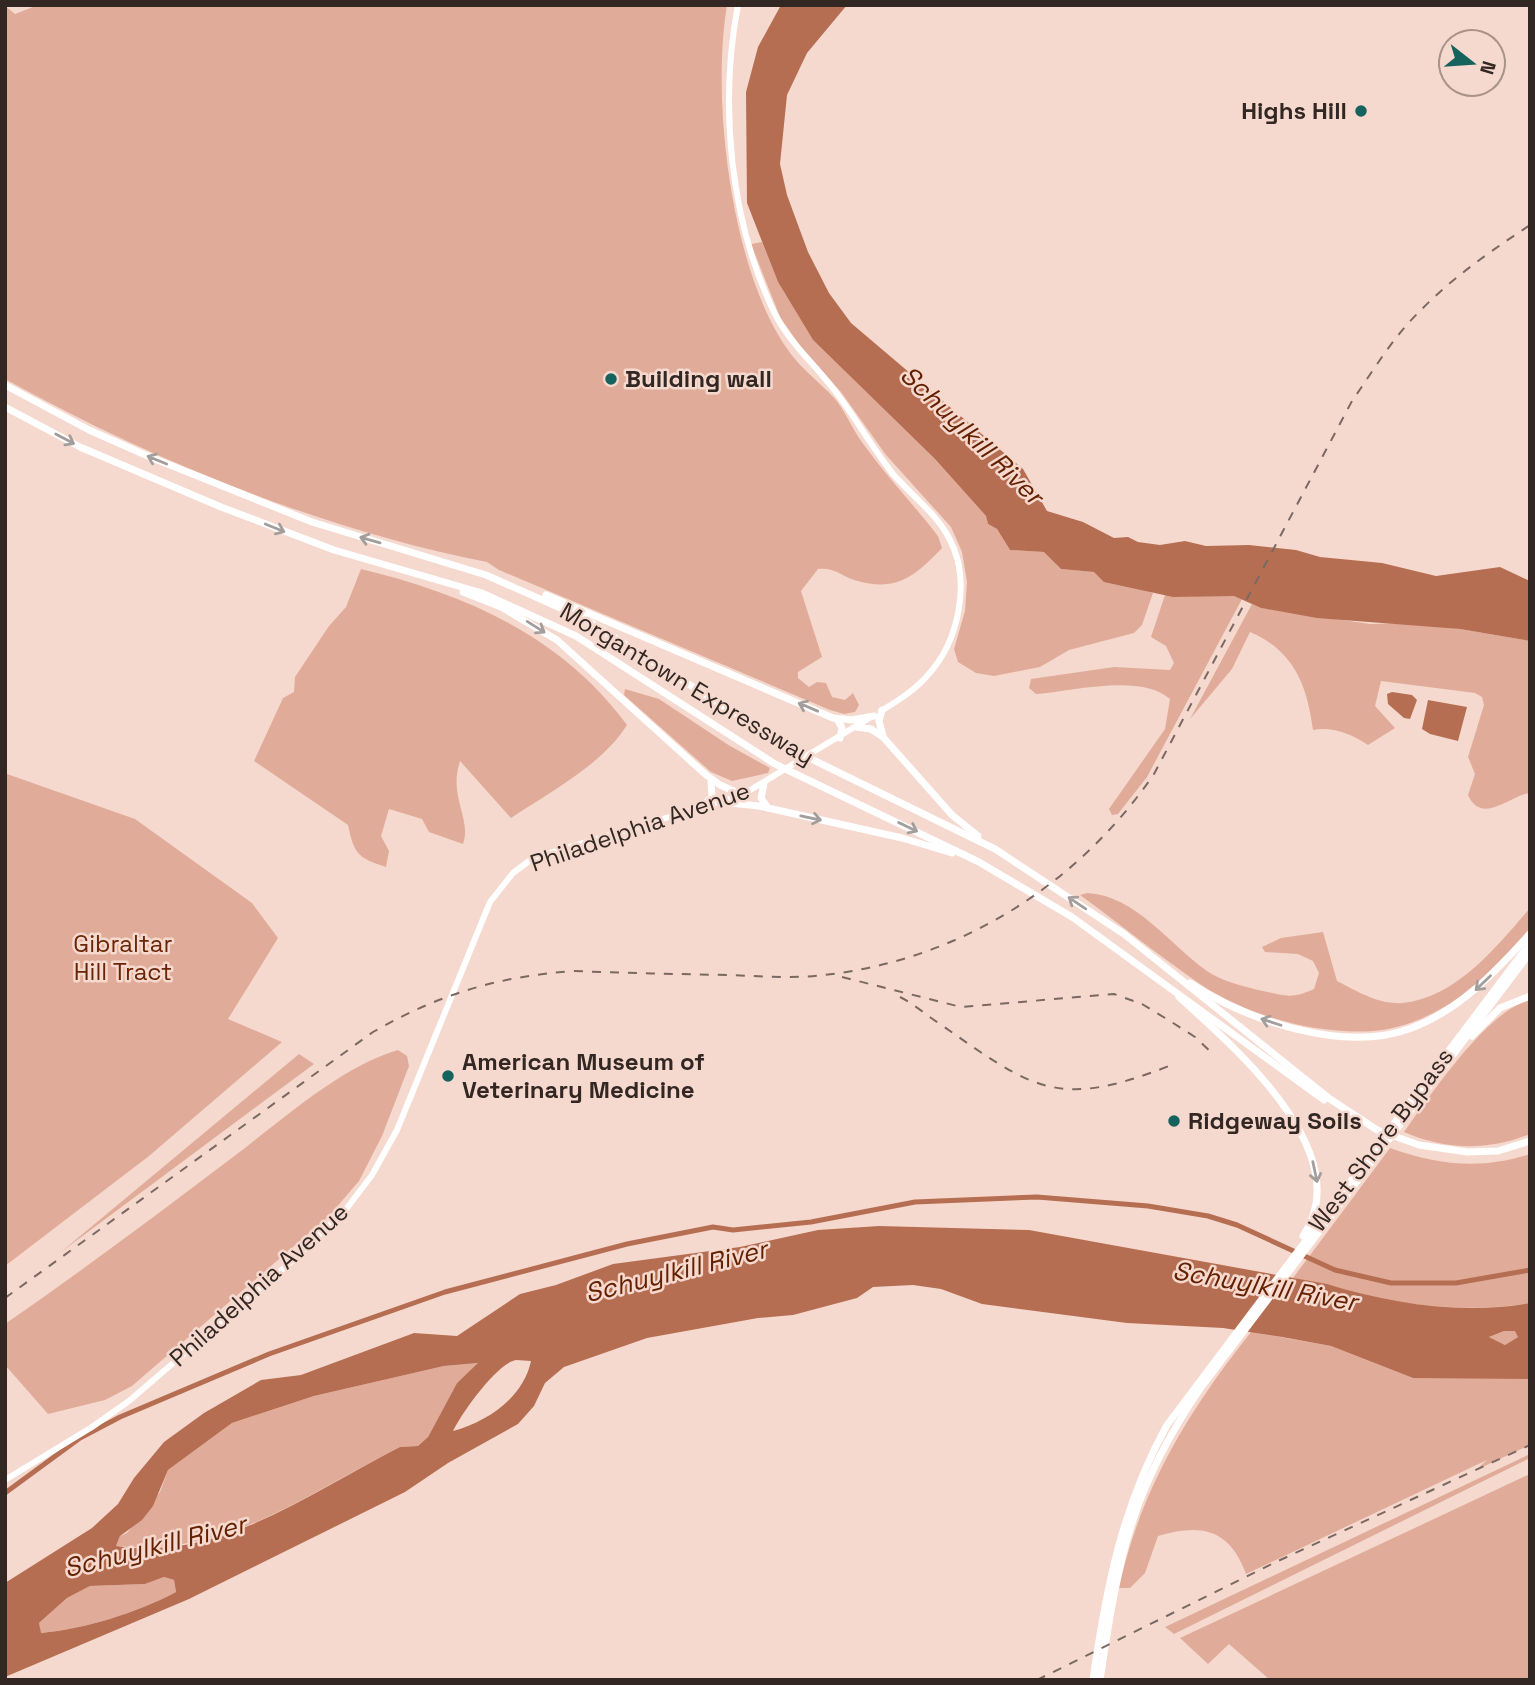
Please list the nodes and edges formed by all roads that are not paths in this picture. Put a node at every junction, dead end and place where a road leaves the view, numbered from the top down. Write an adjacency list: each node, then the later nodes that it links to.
1 (738, 5): 6 (main road, Philadelphia Avenue)
2 (5, 385): 4 (highway, Morgantown Expressway, one-way to 2)
3 (5, 407): 5 (highway, Morgantown Expressway, one-way to 5)
4 (436, 559): 8 (highway, one-way to 4); 18 (highway, Morgantown Expressway)
5 (430, 578): 12 (highway, one-way to 12); 19 (highway, Morgantown Expressway, one-way to 19)
6 (882, 710): 7 (main road, Philadelphia Avenue); 11 (highway)
7 (874, 716): 8 (highway); 9 (main road, Philadelphia Avenue)
8 (836, 718): 10 (highway)
9 (856, 727): 10 (main road, Philadelphia Avenue); 11 (highway)
10 (840, 737): 13 (main road, Philadelphia Avenue)
11 (883, 737): 18 (highway)
12 (709, 777): 14 (highway); 16 (highway)
13 (764, 784): 14 (main road, Philadelphia Avenue); 17 (highway)
14 (742, 795): 15 (main road, Philadelphia Avenue)
15 (720, 802): 16 (main road, Philadelphia Avenue); 17 (highway)
16 (701, 808): 31 (main road, Philadelphia Avenue)
17 (768, 808): 19 (highway, one-way to 19)
18 (995, 849): 23 (highway, Morgantown Expressway, one-way to 18)
19 (979, 862): 24 (highway, Morgantown Expressway)
20 (1530, 934): 23 (highway, one-way to 23)
21 (1530, 943): 29 (highway, West Shore Bypass)
22 (1530, 953): 26 (highway, West Shore Bypass)
23 (1150, 954): 27 (highway)
24 (1129, 957): 27 (highway); 29 (highway, one-way to 29)
25 (1530, 996): 26 (highway)
26 (1439, 1073): 29 (highway, West Shore Bypass)
27 (1378, 1132): 28 (highway)
28 (1530, 1143)
29 (1301, 1247): 30 (highway, West Shore Bypass); 30 (highway, West Shore Bypass)
30 (1215, 1364): 32 (highway, West Shore Bypass)
31 (5, 1480)
32 (1096, 1679)

